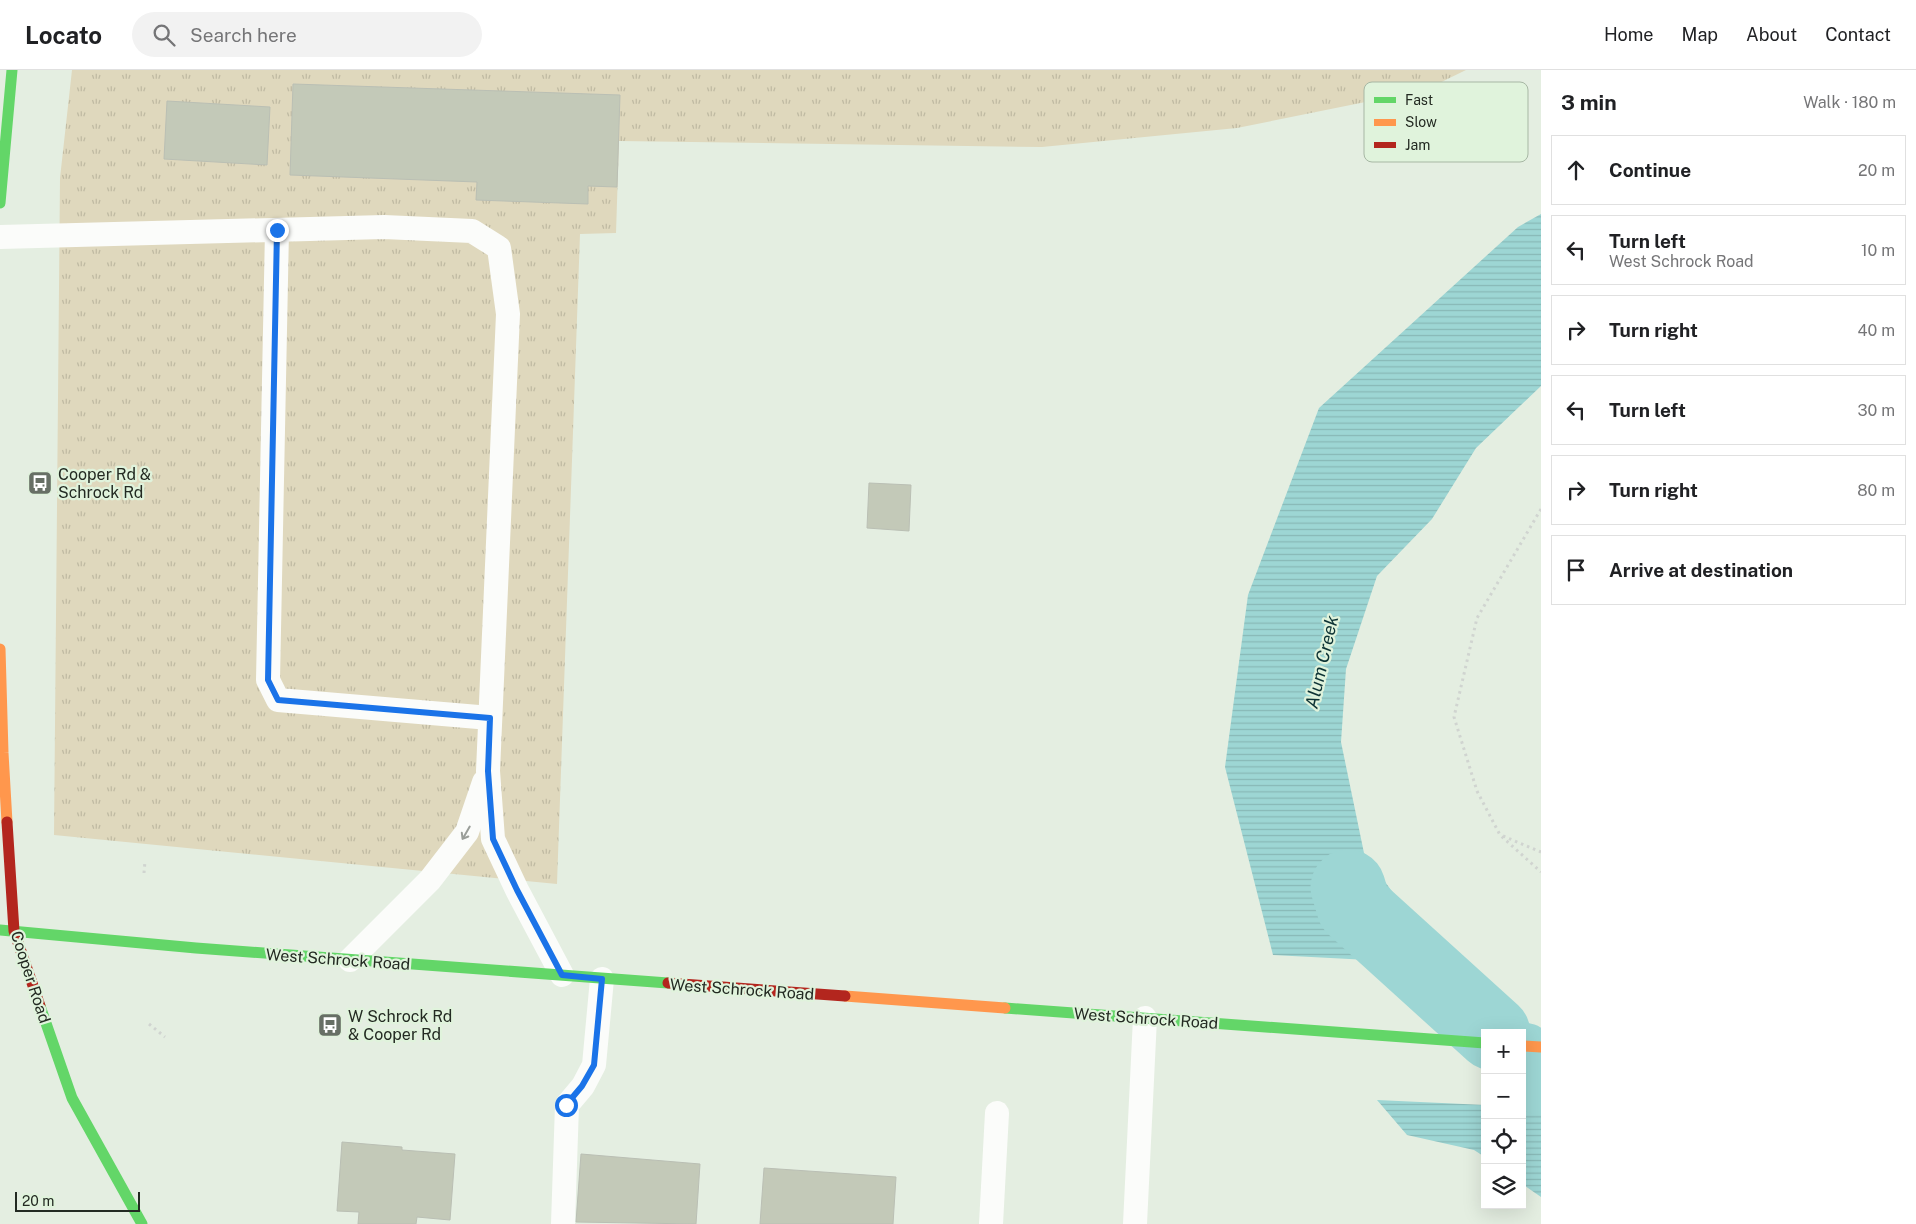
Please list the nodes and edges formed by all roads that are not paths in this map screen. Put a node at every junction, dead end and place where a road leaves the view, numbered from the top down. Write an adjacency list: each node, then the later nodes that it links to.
1 (12, 70): 2 (main road)
2 (0, 203)
3 (277, 230): 4 (lane); 6 (lane); 6 (lane)
4 (0, 237)
5 (0, 649): 9 (main road, Cooper Road)
6 (490, 718): 7 (lane)
7 (488, 771): 10 (lane, one-way to 10); 11 (lane)
8 (0, 930): 9 (main road, West Schrock Road)
9 (14, 931): 10 (main road, West Schrock Road); 18 (main road, Cooper Road)
10 (350, 960): 11 (main road, West Schrock Road)
11 (562, 975): 12 (main road, West Schrock Road)
12 (602, 979): 13 (main road, West Schrock Road); 19 (lane)
13 (1145, 1018): 14 (main road, West Schrock Road); 21 (lane)
14 (1481, 1043)
15 (1526, 1046): 16 (main road)
16 (1541, 1047)
17 (997, 1114): 20 (lane)
18 (142, 1224)
19 (562, 1224)
20 (991, 1224)
21 (1134, 1224)

